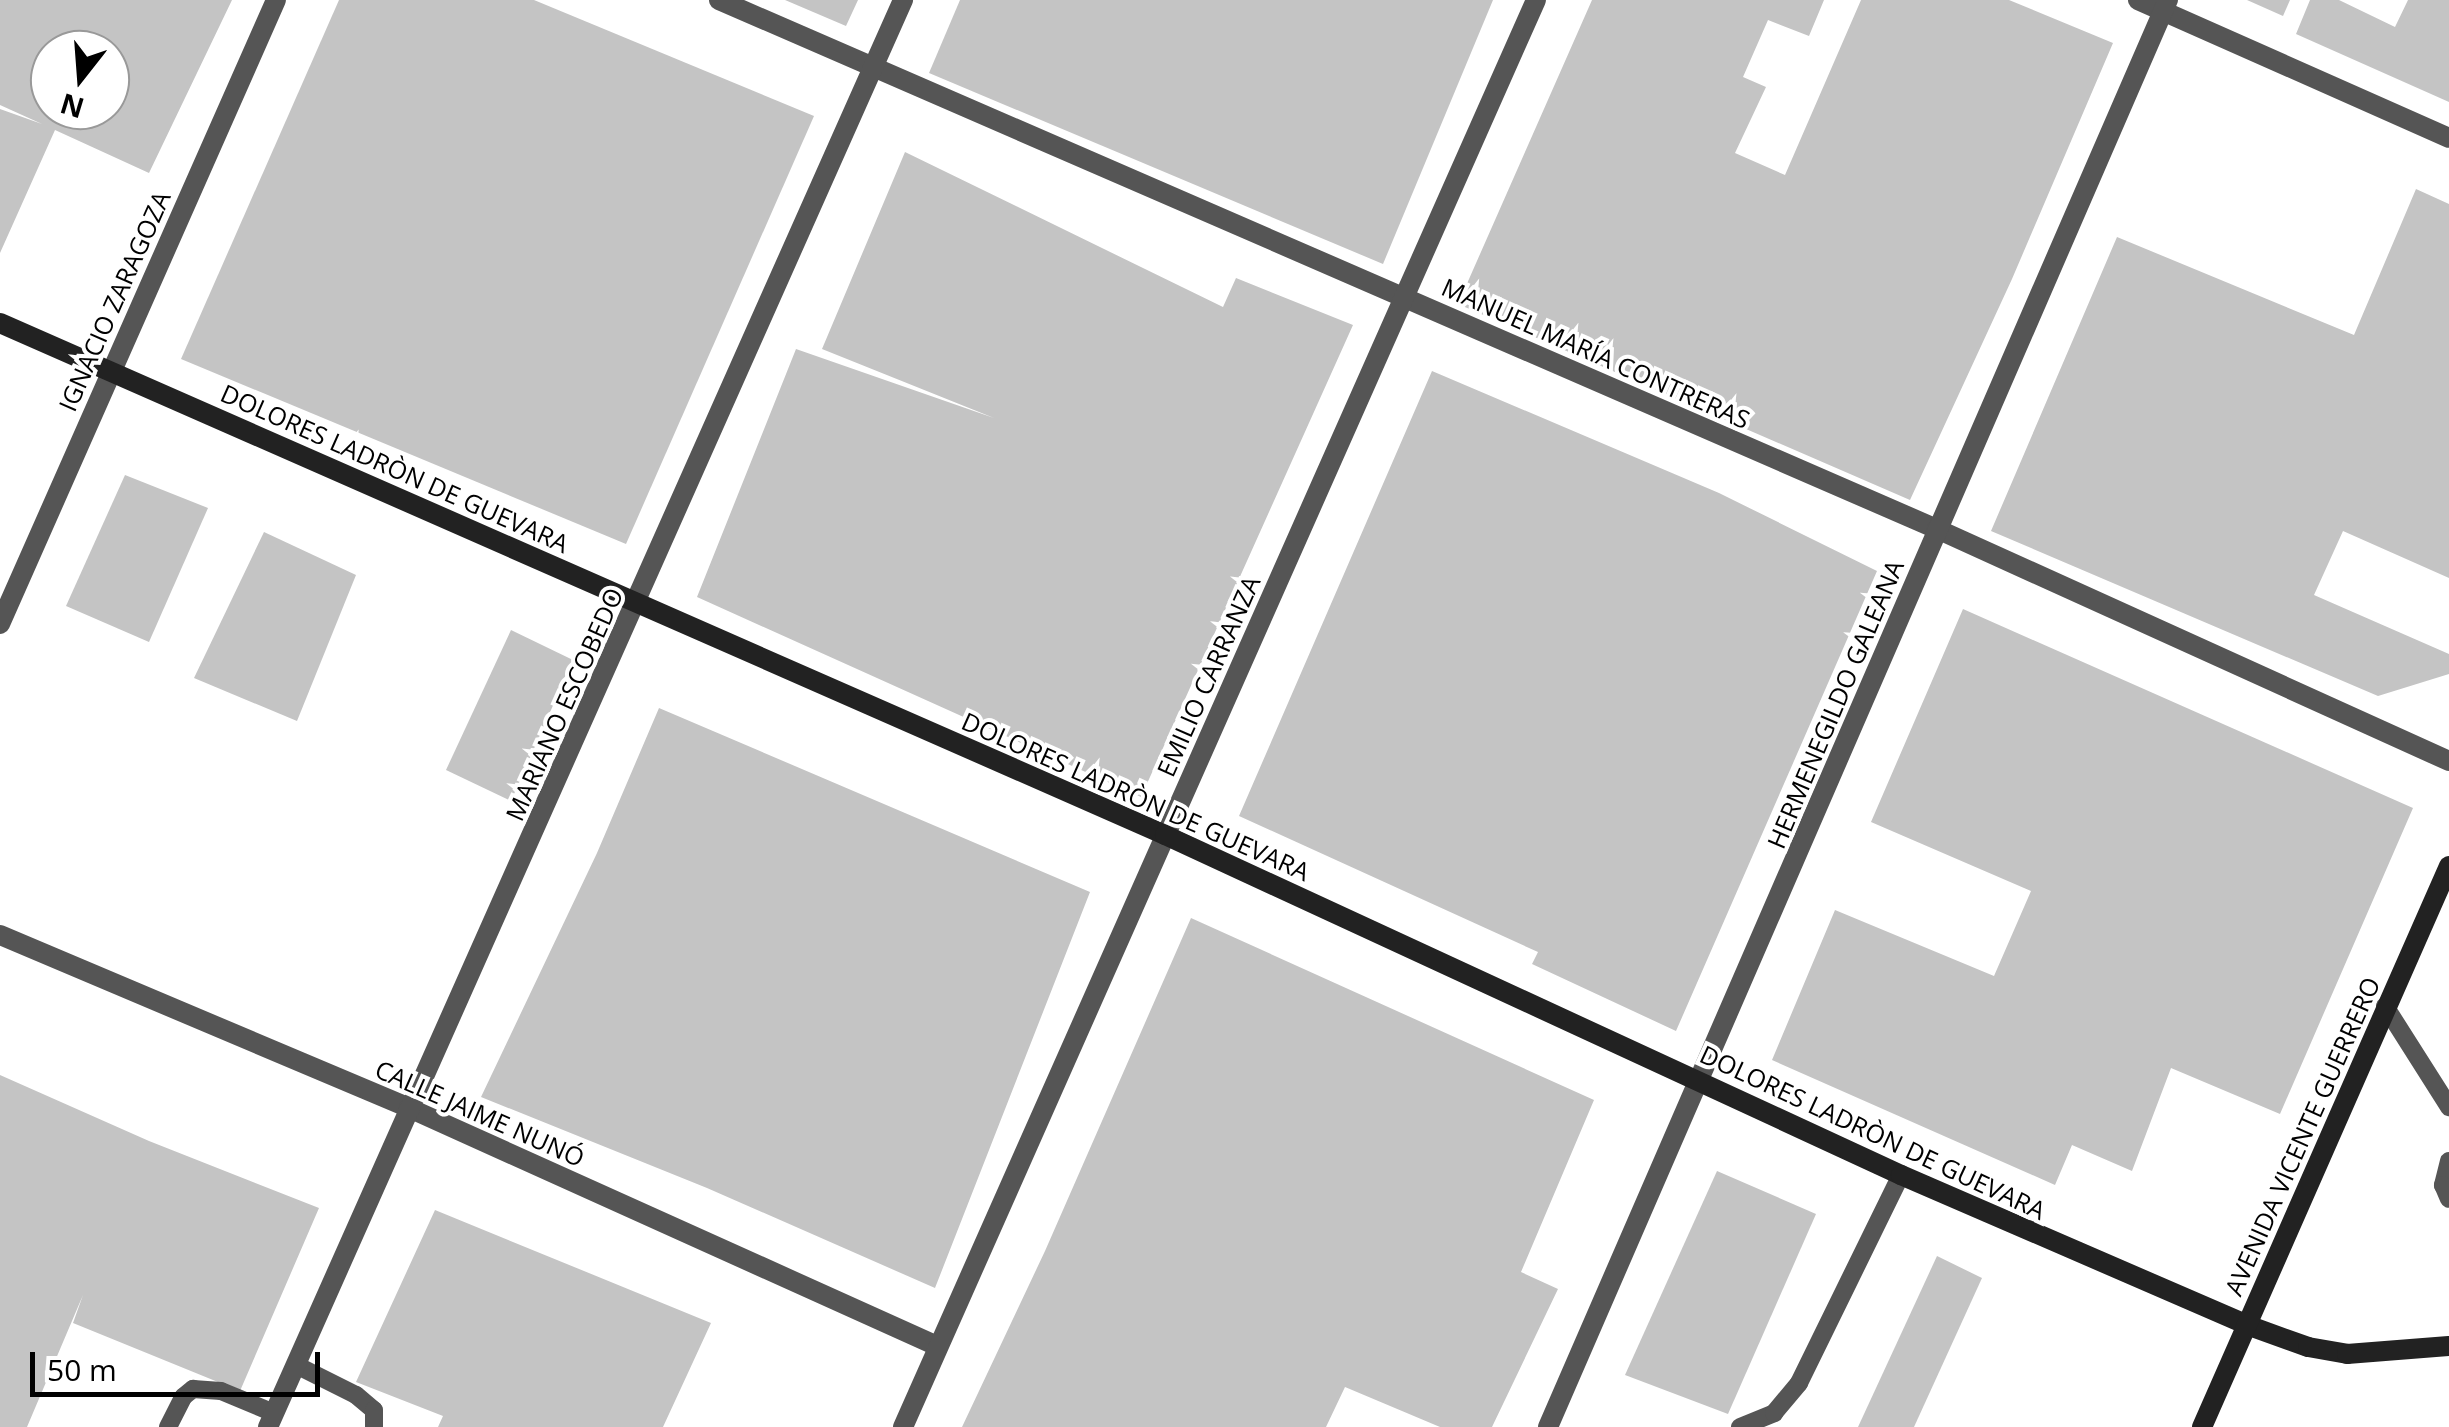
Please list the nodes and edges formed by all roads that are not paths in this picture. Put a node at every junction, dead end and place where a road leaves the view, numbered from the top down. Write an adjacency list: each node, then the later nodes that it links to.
1 (276, 0): 11 (street, IGNACIO ZARAGOZA)
2 (719, 0): 7 (street, MANUEL MARÍA CONTRERAS)
3 (903, 0): 7 (street, MARIANO ESCOBEDO)
4 (1536, 0): 9 (street, EMILIO CARRANZA)
5 (2138, 0): 6 (street)
6 (2166, 6): 8 (street); 12 (street, HERMENEGILDO GALEANA)
7 (874, 68): 9 (street, MANUEL MARÍA CONTRERAS); 13 (street, MARIANO ESCOBEDO)
8 (2449, 138)
9 (1404, 296): 12 (street, MANUEL MARÍA CONTRERAS); 16 (street, EMILIO CARRANZA)
10 (0, 323): 11 (street, DOLORES LADRÒN DE GUEVARA)
11 (109, 371): 13 (street, DOLORES LADRÒN DE GUEVARA); 14 (street, IGNACIO ZARAGOZA)
12 (1937, 529): 15 (street, MANUEL MARÍA CONTRERAS); 20 (street, HERMENEGILDO GALEANA)
13 (638, 602): 16 (street, DOLORES LADRÒN DE GUEVARA); 22 (street, MARIANO ESCOBEDO)
14 (0, 624)
15 (2449, 761)
16 (1165, 835): 20 (street, DOLORES LADRÒN DE GUEVARA); 27 (street, EMILIO CARRANZA)
17 (2449, 866): 19 (street, AVENIDA VICENTE GUERRERO)
18 (0, 934): 22 (street, CALLE JAIME NUNÓ)
19 (2385, 1006): 21 (lane); 26 (street, AVENIDA VICENTE GUERRERO)
20 (1702, 1081): 24 (street, DOLORES LADRÒN DE GUEVARA); 34 (street, HERMENEGILDO GALEANA)
21 (2449, 1107)
22 (409, 1108): 27 (street, CALLE JAIME NUNÓ); 29 (street, MARIANO ESCOBEDO)
23 (2449, 1161): 25 (lane)
24 (1901, 1175): 26 (street, DOLORES LADRÒN DE GUEVARA); 35 (lane)
25 (2449, 1199)
26 (2247, 1324): 28 (street, DOLORES LADRÒN DE GUEVARA); 36 (street, AVENIDA VICENTE GUERRERO)
27 (937, 1346): 33 (street, EMILIO CARRANZA)
28 (2449, 1346)
29 (296, 1365): 30 (street, MARIANO ESCOBEDO); 32 (lane)
30 (271, 1420): 31 (lane)
31 (168, 1427)
32 (374, 1427)
33 (902, 1427)
34 (1548, 1427)
35 (1740, 1427)
36 (2202, 1427)

